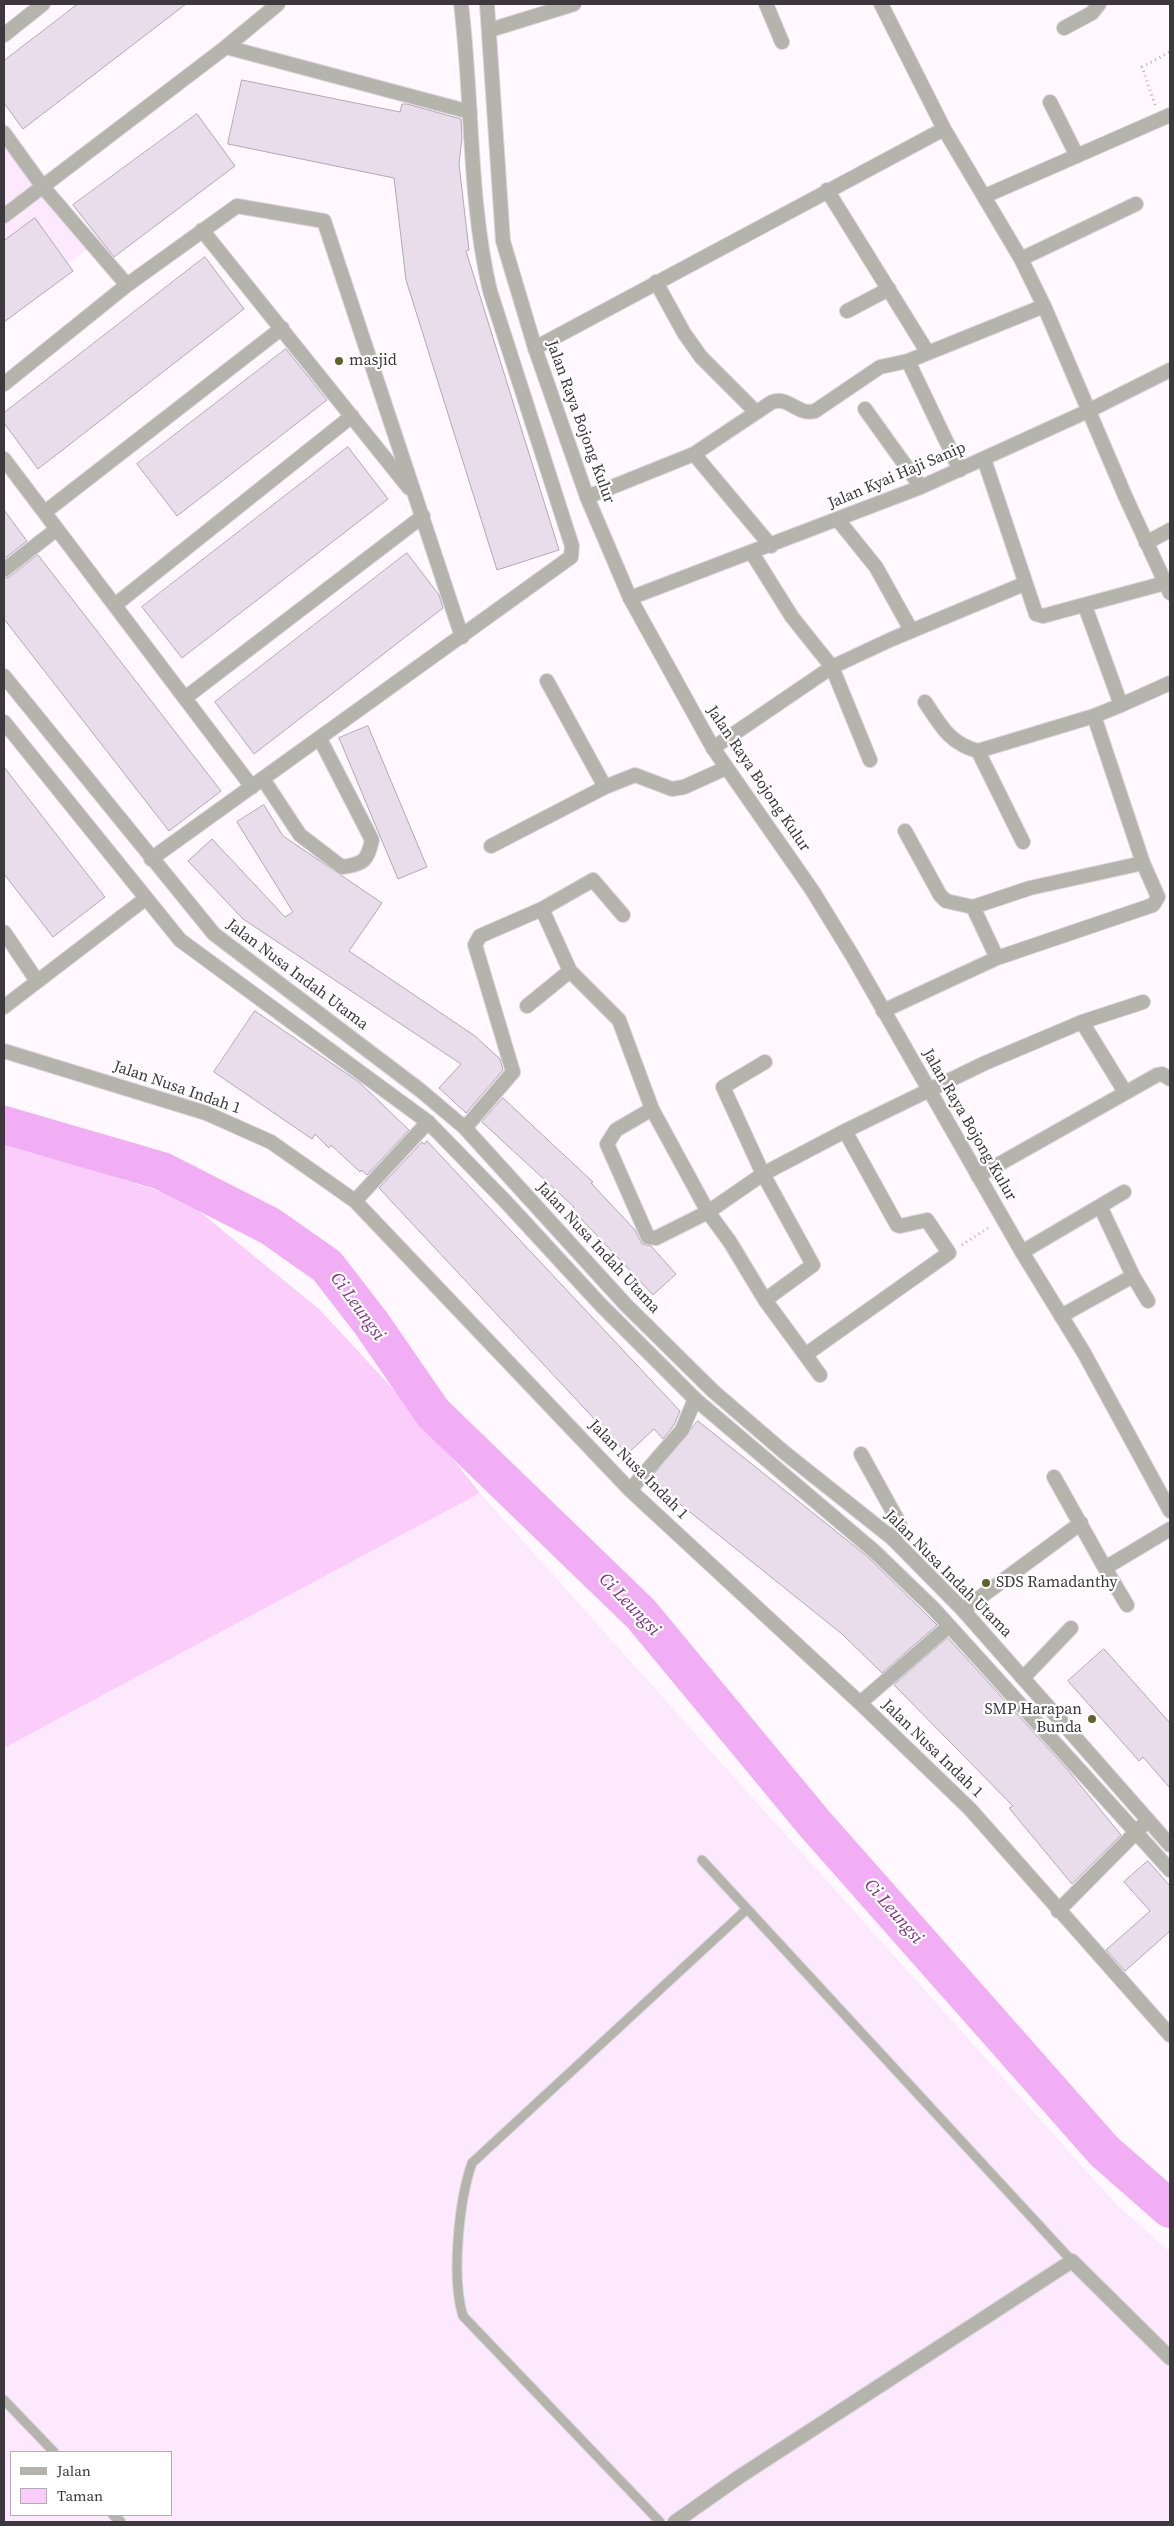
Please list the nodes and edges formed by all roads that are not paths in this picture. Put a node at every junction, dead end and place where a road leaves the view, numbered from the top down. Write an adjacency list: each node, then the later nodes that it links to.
1 (43, 4): 11 (street)
2 (278, 4): 13 (street)
3 (461, 4): 15 (street)
4 (487, 4): 10 (street, Jalan Raya Bojong Kulur)
5 (574, 4): 10 (street)
6 (766, 4): 12 (street)
7 (881, 4): 17 (street)
8 (1099, 4): 9 (street)
9 (1064, 28)
10 (490, 30): 33 (street, Jalan Raya Bojong Kulur)
11 (4, 35)
12 (782, 42)
13 (226, 47): 15 (street); 20 (street)
14 (1050, 102): 19 (street)
15 (470, 112): 64 (street)
16 (1165, 117): 19 (street)
17 (944, 129): 21 (street); 22 (street)
18 (4, 133): 20 (street)
19 (1077, 156): 22 (street)
20 (44, 187): 24 (street); 28 (street)
21 (827, 190): 27 (street); 29 (street)
22 (985, 196): 26 (street)
23 (1136, 204): 26 (street)
24 (4, 216)
25 (202, 230): 28 (street); 32 (street); 47 (street)
26 (1021, 259): 30 (street)
27 (656, 282): 33 (street); 40 (street)
28 (127, 285): 37 (street)
29 (889, 289): 31 (street); 34 (street)
30 (1044, 306): 34 (street); 39 (street)
31 (847, 312)
32 (282, 328): 41 (street); 49 (street)
33 (535, 348): 48 (street, Jalan Raya Bojong Kulur)
34 (928, 353): 35 (street)
35 (908, 362): 40 (street); 45 (street)
36 (1170, 370): 39 (street, Jalan Kyai Haji Sanip)
37 (4, 384)
38 (865, 409): 46 (street)
39 (1088, 411): 44 (street, Jalan Kyai Haji Sanip); 54 (street)
40 (756, 412): 42 (street)
41 (352, 416): 47 (street); 61 (street)
42 (694, 454): 48 (street); 55 (street)
43 (4, 459): 49 (street)
44 (984, 459): 45 (street, Jalan Kyai Haji Sanip); 58 (street)
45 (960, 470): 46 (street, Jalan Kyai Haji Sanip)
46 (921, 487): 51 (street, Jalan Kyai Haji Sanip)
47 (416, 496): 50 (street)
48 (587, 497): 60 (street, Jalan Raya Bojong Kulur)
49 (45, 512): 52 (street)
50 (423, 516): 64 (street); 69 (street)
51 (838, 520): 55 (street, Jalan Kyai Haji Sanip); 63 (street)
52 (57, 529): 57 (street); 61 (street)
53 (1170, 530): 54 (street)
54 (1146, 543): 59 (street)
55 (771, 546): 56 (street, Jalan Kyai Haji Sanip)
56 (752, 553): 60 (street, Jalan Kyai Haji Sanip); 65 (street)
57 (4, 570)
58 (1024, 584): 62 (street); 63 (street)
59 (1168, 588): 62 (street)
60 (630, 598): 75 (street, Jalan Raya Bojong Kulur)
61 (115, 605): 69 (street)
62 (1085, 606): 71 (street)
63 (911, 630): 65 (street)
64 (462, 637): 74 (street)
65 (832, 667): 75 (street); 77 (street)
66 (4, 676): 84 (street, Jalan Nusa Indah Utama)
67 (547, 681): 80 (street)
68 (1170, 683): 71 (street)
69 (185, 698): 79 (street)
70 (925, 702): 76 (street)
71 (1121, 705): 72 (street)
72 (1094, 716): 76 (street); 85 (street)
73 (4, 722): 86 (street)
74 (320, 739): 79 (street); 79 (street)
75 (713, 748): 78 (street, Jalan Raya Bojong Kulur)
76 (978, 751): 82 (street)
77 (870, 760)
78 (726, 768): 80 (street); 97 (street, Jalan Raya Bojong Kulur)
79 (258, 783): 84 (street)
80 (605, 787): 83 (street)
81 (905, 831): 87 (street)
82 (1023, 842)
83 (490, 846)
84 (151, 859): 106 (street, Jalan Nusa Indah Utama)
85 (1143, 863): 87 (street); 91 (street)
86 (145, 899): 93 (street); 105 (street)
87 (973, 907): 91 (street)
88 (542, 910): 89 (street); 92 (street); 106 (street)
89 (623, 915)
90 (4, 932): 93 (street)
91 (997, 958): 97 (street)
92 (570, 971): 95 (street); 104 (street)
93 (37, 982): 96 (street)
94 (1143, 1002): 98 (street)
95 (527, 1006)
96 (4, 1008)
97 (882, 1011): 102 (street, Jalan Raya Bojong Kulur)
98 (1082, 1022): 102 (street); 103 (street)
99 (4, 1051): 112 (street, Jalan Nusa Indah 1)
100 (765, 1062): 108 (street)
101 (1170, 1079): 103 (street)
102 (929, 1091): 107 (street); 109 (street, Jalan Raya Bojong Kulur)
103 (1124, 1092): 109 (street)
104 (652, 1109): 115 (street); 115 (street)
105 (428, 1122): 112 (street); 113 (street)
106 (465, 1128): 110 (street, Jalan Nusa Indah Utama)
107 (845, 1131): 108 (street); 121 (street)
108 (763, 1174): 115 (street); 118 (street)
109 (978, 1176): 116 (street, Jalan Raya Bojong Kulur)
110 (519, 1191): 113 (street); 130 (street, Jalan Nusa Indah Utama)
111 (1124, 1192): 114 (street)
112 (356, 1201): 126 (street, Jalan Nusa Indah 1)
113 (506, 1202): 123 (street)
114 (1100, 1206): 116 (street); 117 (street)
115 (708, 1212): 118 (street)
116 (1022, 1252): 120 (street, Jalan Raya Bojong Kulur)
117 (1133, 1276): 119 (street); 120 (street)
118 (765, 1300): 121 (street)
119 (1148, 1301)
120 (1061, 1316): 127 (street, Jalan Raya Bojong Kulur)
121 (804, 1355): 122 (street)
122 (820, 1375)
123 (695, 1399): 126 (street); 134 (street)
124 (861, 1454): 130 (street)
125 (1054, 1477): 128 (street)
126 (630, 1490): 137 (street, Jalan Nusa Indah 1)
127 (1170, 1511)
128 (1081, 1522): 131 (street); 133 (street)
129 (1170, 1529): 131 (street)
130 (892, 1538): 133 (street, Jalan Nusa Indah Utama)
131 (1105, 1568): 132 (street)
132 (1127, 1605)
133 (963, 1610): 136 (street, Jalan Nusa Indah Utama)
134 (949, 1626): 137 (street); 139 (street)
135 (1071, 1628): 136 (street)
136 (1024, 1677): 138 (street, Jalan Nusa Indah Utama)
137 (860, 1703): 144 (street, Jalan Nusa Indah 1)
138 (1148, 1820): 139 (street); 140 (street, Jalan Nusa Indah Utama)
139 (1136, 1833): 142 (street); 144 (street)
140 (1170, 1845)
141 (702, 1860): 143 (lane)
142 (1170, 1870)
143 (747, 1909): 146 (lane); 150 (lane)
144 (1058, 1911): 145 (street, Jalan Nusa Indah 1)
145 (1170, 2035)
146 (1072, 2261): 147 (street); 151 (street)
147 (1170, 2358)
148 (4, 2400): 149 (lane)
149 (53, 2451)
150 (660, 2522)
151 (675, 2522)

